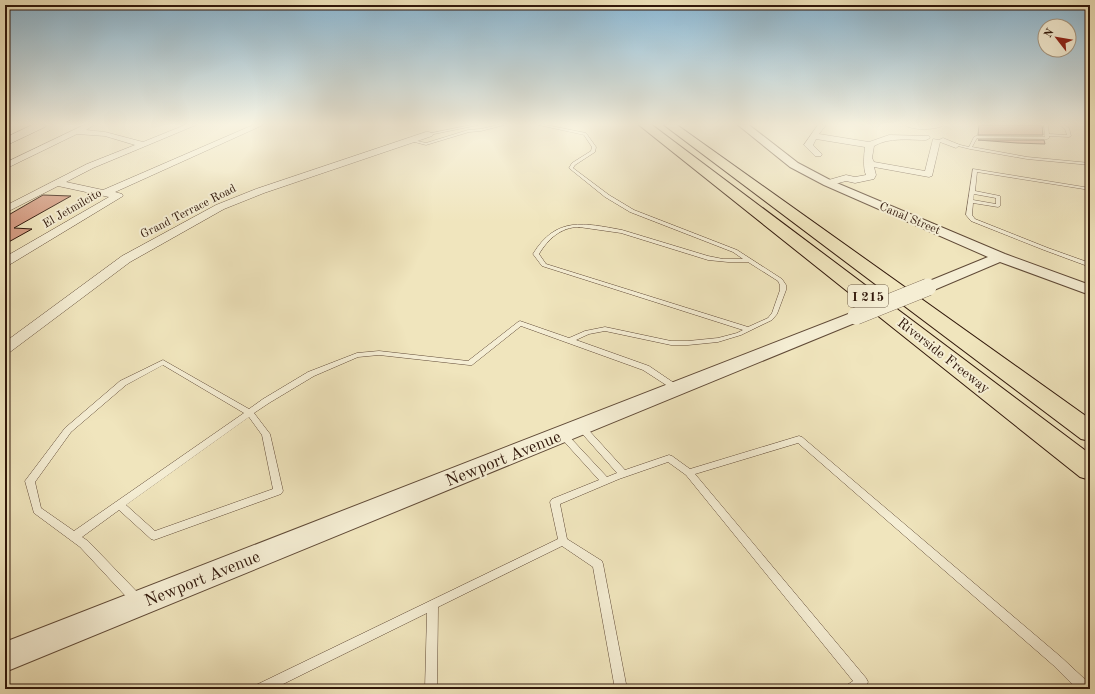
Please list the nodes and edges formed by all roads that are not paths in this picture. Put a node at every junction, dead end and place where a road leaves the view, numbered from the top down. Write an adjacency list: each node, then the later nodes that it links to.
1 (23, 157): 13 (street)
2 (110, 157): 15 (street)
3 (186, 157): 19 (street)
4 (358, 157): 29 (street, Grand Terrace Road)
5 (584, 157): 23 (lane)
6 (687, 157): 34 (highway, Riverside Freeway / I 215)
7 (714, 157): 33 (highway, Riverside Freeway / I 215)
8 (784, 157): 16 (street, Canal Street)
9 (868, 157): 14 (street)
10 (934, 157): 14 (street)
11 (1024, 157): 12 (lane)
12 (1090, 164)
13 (5, 166)
14 (869, 168): 16 (street)
15 (55, 183): 19 (street, El Jetmilcito); 21 (street)
16 (828, 184): 22 (street, Canal Street)
17 (1090, 190): 18 (lane)
18 (972, 192): 20 (lane); 20 (lane)
19 (105, 193): 24 (street, El Jetmilcito)
20 (972, 201): 25 (lane)
21 (5, 210)
22 (1000, 257): 26 (street, Canal Street); 30 (street, Newport Avenue, bridge)
23 (748, 260): 27 (lane); 27 (lane)
24 (5, 262)
25 (1090, 265)
26 (1090, 290)
27 (748, 329): 28 (lane)
28 (571, 340): 30 (lane); 31 (lane)
29 (5, 349)
30 (677, 390): 32 (street, Newport Avenue)
31 (250, 412): 38 (lane); 38 (lane); 39 (lane)
32 (572, 431): 36 (lane); 37 (lane); 41 (street, Newport Avenue)
33 (1090, 432)
34 (1090, 469)
35 (689, 473): 36 (lane); 47 (lane); 48 (lane)
36 (623, 474): 37 (lane)
37 (605, 481): 40 (lane)
38 (119, 505): 39 (lane)
39 (74, 537): 41 (lane)
40 (563, 542): 42 (lane); 46 (lane)
41 (140, 603): 43 (street, Newport Avenue)
42 (433, 605): 44 (lane); 45 (lane)
43 (5, 657)
44 (260, 689)
45 (431, 689)
46 (621, 689)
47 (851, 689)
48 (1086, 689)

